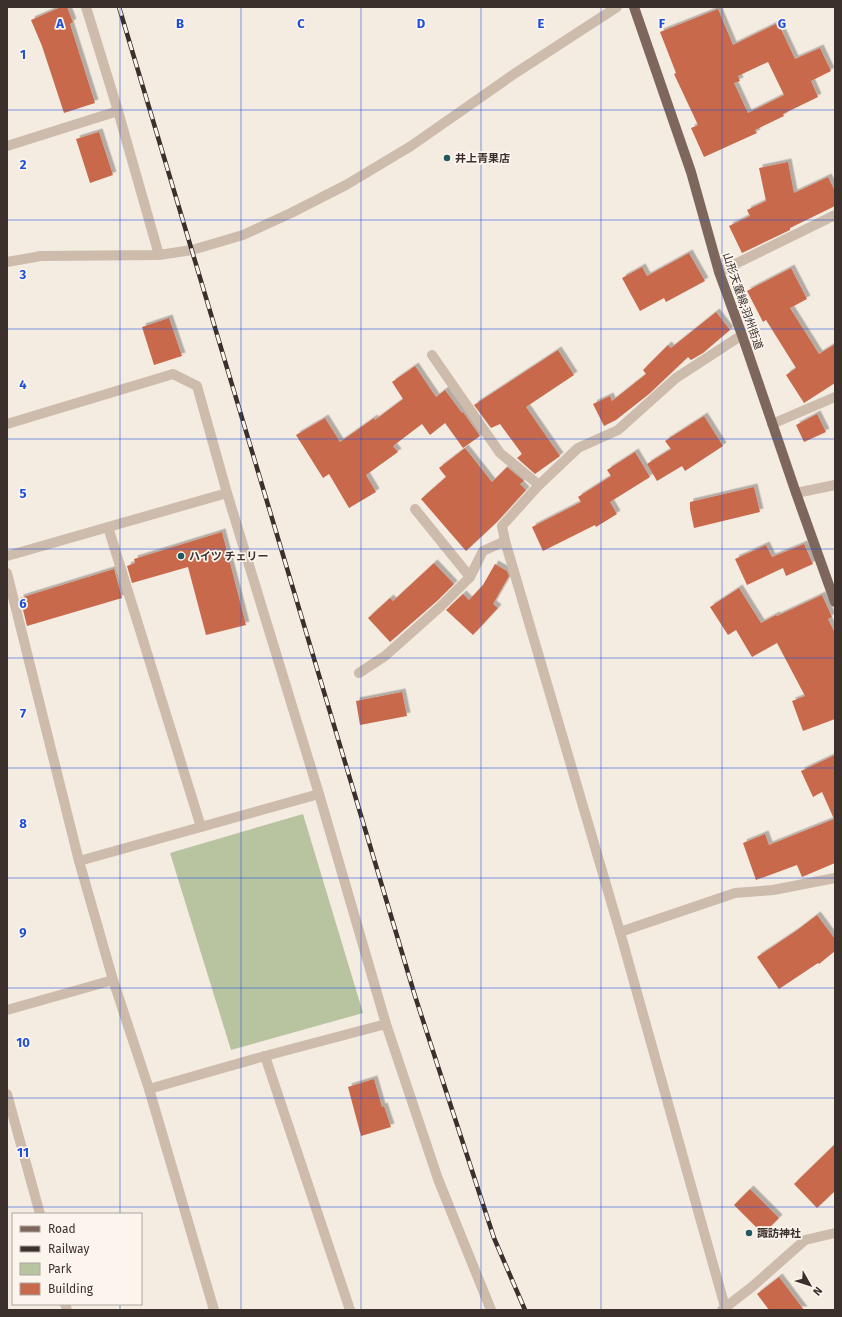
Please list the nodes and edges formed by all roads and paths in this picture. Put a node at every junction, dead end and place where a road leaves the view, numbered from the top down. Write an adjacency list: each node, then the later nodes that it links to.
1 (86, 7): 4 (street)
2 (617, 7): 7 (street)
3 (634, 7): 9 (main road, 山形天童線;羽州街道)
4 (118, 111): 5 (street); 7 (street)
5 (7, 146)
6 (835, 215): 9 (street)
7 (159, 255): 8 (street)
8 (7, 262)
9 (719, 272): 10 (main road, 山形天童線;羽州街道)
10 (742, 335): 14 (main road, 山形天童線;羽州街道); 15 (street)
11 (432, 355): 15 (street)
12 (835, 397): 14 (street)
13 (7, 424): 17 (street)
14 (772, 424): 18 (main road, 山形天童線;羽州街道)
15 (539, 484): 21 (street)
16 (835, 485): 18 (street)
17 (227, 493): 20 (street); 27 (street)
18 (796, 493): 25 (main road, 山形天童線;羽州街道)
19 (415, 509): 24 (street)
20 (108, 527): 22 (street); 28 (street)
21 (505, 541): 24 (street); 31 (street)
22 (7, 556)
23 (7, 573): 29 (street)
24 (470, 577): 26 (street)
25 (835, 602)
26 (359, 673)
27 (319, 794): 28 (street); 34 (street)
28 (201, 827): 29 (street)
29 (79, 861): 32 (street)
30 (835, 878): 31 (street)
31 (620, 932): 40 (street)
32 (113, 980): 33 (street); 36 (street)
33 (7, 1010)
34 (386, 1024): 35 (street); 43 (street)
35 (265, 1056): 36 (street); 42 (street)
36 (149, 1089): 41 (street)
37 (7, 1094): 38 (street)
38 (40, 1213)
39 (835, 1233): 40 (street)
40 (723, 1308)
41 (214, 1310)
42 (350, 1310)
43 (491, 1310)

